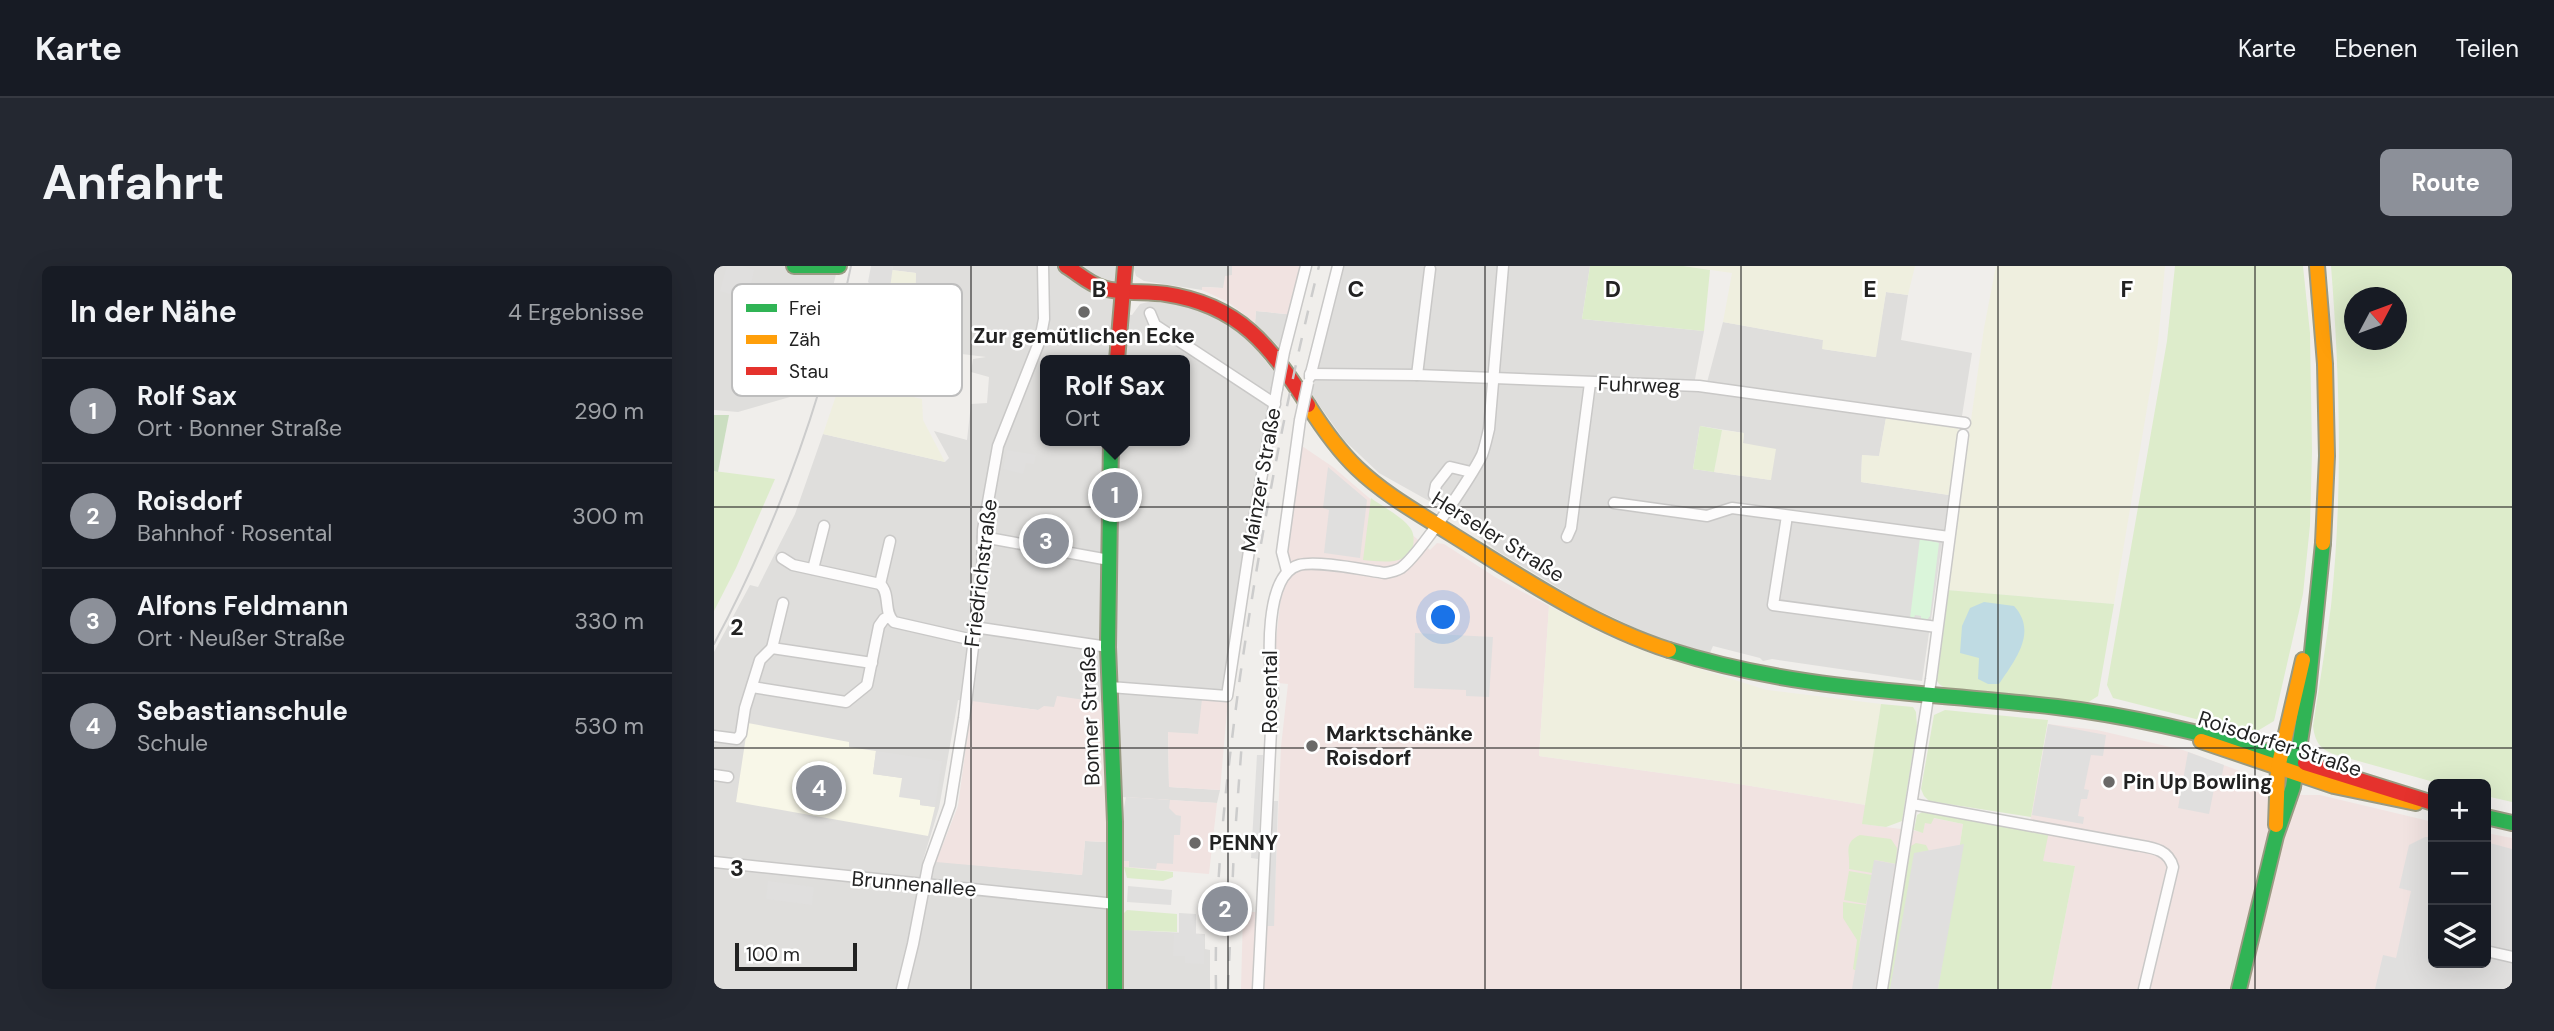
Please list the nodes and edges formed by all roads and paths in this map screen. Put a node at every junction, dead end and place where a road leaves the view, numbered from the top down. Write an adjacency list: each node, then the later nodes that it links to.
1 (794, 266): 2 (main road)
2 (839, 266)
3 (1042, 266): 30 (street, Friedrichstraße)
4 (1066, 266): 11 (main road, Herseler Straße)
5 (1125, 266): 11 (main road)
6 (1306, 266): 20 (street, Mainzer Straße, bridge)
7 (1338, 266): 17 (street)
8 (1503, 266): 18 (street)
9 (2318, 266): 40 (main road)
10 (1430, 269): 16 (street)
11 (1122, 290): 12 (main road, Herseler Straße); 14 (main road)
12 (1150, 292): 14 (main road); 28 (main road, Herseler Straße)
13 (1150, 313): 20 (street)
14 (1121, 316): 15 (main road)
15 (1117, 355)
16 (1417, 375): 17 (street, Fuhrweg); 18 (street, Fuhrweg)
17 (1309, 378): 37 (street, bridge)
18 (1494, 378): 19 (street, Fuhrweg); 24 (street)
19 (1590, 383): 21 (street, Fuhrweg); 31 (street)
20 (1275, 404): 49 (street, Mainzer Straße)
21 (1965, 423)
22 (1963, 435): 32 (street)
23 (1111, 446): 35 (main road, Bonner Straße)
24 (1471, 472): 25 (street); 28 (street)
25 (1433, 495)
26 (1614, 503): 27 (street)
27 (1787, 516): 32 (street); 43 (street)
28 (1436, 524): 37 (street); 50 (main road, Herseler Straße)
29 (824, 526): 36 (street)
30 (983, 537): 35 (street); 42 (street, Friedrichstraße)
31 (1567, 537)
32 (1949, 537): 43 (street)
33 (890, 541): 38 (street)
34 (782, 558): 36 (street)
35 (1110, 560): 45 (main road, Bonner Straße)
36 (814, 569): 38 (street)
37 (1287, 571): 68 (street, Rosental)
38 (880, 584): 41 (street)
39 (783, 603): 46 (street)
40 (2316, 611): 52 (main road); 53 (main road)
41 (889, 617): 44 (street); 47 (street)
42 (974, 627): 44 (street, Friedrichstraße); 45 (street)
43 (1937, 627): 50 (street)
44 (973, 639): 62 (street, Friedrichstraße)
45 (1108, 647): 49 (main road, Bonner Straße)
46 (772, 648): 47 (street); 48 (street)
47 (872, 663): 48 (street)
48 (752, 687): 51 (street)
49 (1110, 687): 63 (main road, Bonner Straße)
50 (1928, 696): 52 (main road, Roisdorfer Straße); 56 (street)
51 (714, 736)
52 (2280, 762): 53 (main road, Roisdorfer Straße); 60 (main road)
53 (2296, 767): 57 (main road, Roisdorfer Straße); 60 (main road)
54 (714, 775): 55 (street)
55 (728, 778)
56 (1912, 804): 69 (street); 70 (street)
57 (2428, 804)
58 (2491, 818): 59 (main road)
59 (2512, 823)
60 (2276, 836): 71 (main road)
61 (714, 862): 62 (street, Brunnenallee)
62 (925, 885): 63 (street, Brunnenallee); 66 (street, Friedrichstraße)
63 (1115, 904): 67 (main road, Bonner Straße)
64 (2491, 952): 65 (street)
65 (2512, 957)
66 (902, 989)
67 (1115, 989)
68 (1258, 989)
69 (1882, 989)
70 (2144, 989)
71 (2239, 989)

